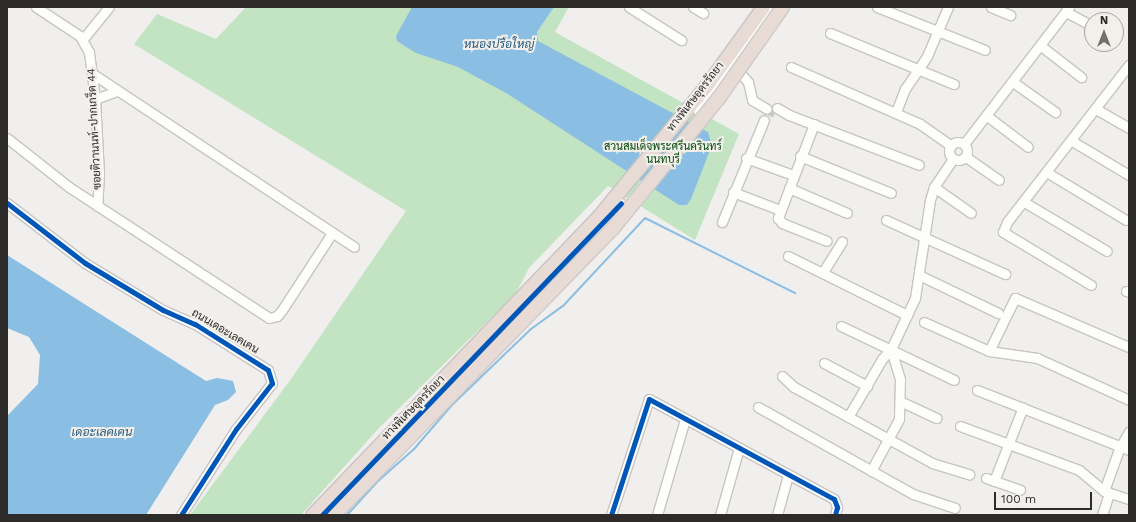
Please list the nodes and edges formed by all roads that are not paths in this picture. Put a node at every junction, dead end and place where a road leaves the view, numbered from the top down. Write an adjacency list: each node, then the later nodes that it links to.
1 (36, 7): 18 (street)
2 (108, 7): 18 (street)
3 (693, 7): 13 (street)
4 (763, 7): 114 (highway, ทางพิเศษอุดรรัถยา)
5 (771, 7): 22 (street)
6 (782, 7): 32 (highway, ทางพิเศษอุดรรัถยา, bridge)
7 (791, 7): 32 (highway, bridge)
8 (877, 7): 16 (street)
9 (948, 7): 16 (street)
10 (990, 7): 14 (street)
11 (628, 8): 19 (street)
12 (1067, 10): 15 (street); 20 (street)
13 (703, 14)
14 (1010, 15)
15 (1084, 21)
16 (938, 32): 21 (street); 25 (street)
17 (830, 33): 25 (street)
18 (83, 39): 26 (street, ซอยติวานนท์-ปากเกร็ด 44)
19 (681, 40)
20 (1041, 46): 27 (street); 29 (street)
21 (985, 50)
22 (733, 61): 35 (street); 40 (street)
23 (1129, 65): 28 (street)
24 (791, 67): 36 (street)
25 (919, 69): 30 (street); 36 (street)
26 (94, 74): 31 (street); 33 (street, ซอยติวานนท์-ปากเกร็ด 44)
27 (1081, 76)
28 (1125, 78): 34 (street)
29 (1013, 82): 37 (street); 38 (street)
30 (954, 84)
31 (117, 91): 33 (street); 70 (street)
32 (718, 98): 116 (highway, ทางพิเศษอุดรรัถยา, bridge)
33 (95, 99): 63 (street, ซอยติวานนท์-ปากเกร็ด 44)
34 (1096, 109): 41 (street); 43 (street)
35 (698, 111)
36 (896, 112): 45 (street)
37 (1055, 112)
38 (987, 116): 44 (street); 46 (street)
39 (764, 120): 49 (street)
40 (814, 124): 47 (street); 51 (street)
41 (1129, 128)
42 (7, 138): 63 (street)
43 (1072, 142): 52 (street); 54 (street)
44 (964, 144): 45 (street); 48 (street)
45 (951, 146): 50 (street)
46 (1028, 147)
47 (800, 156): 53 (street); 59 (street)
48 (966, 157): 50 (street); 55 (street)
49 (746, 158): 53 (street); 58 (street)
50 (953, 159): 56 (street)
51 (919, 165)
52 (1048, 173): 60 (street); 68 (street)
53 (793, 175): 57 (street)
54 (1129, 175)
55 (999, 180)
56 (934, 187): 66 (street); 71 (street)
57 (788, 188): 64 (street); 65 (street)
58 (733, 192): 64 (street); 69 (street)
59 (891, 193)
60 (1024, 202): 75 (street); 80 (street)
61 (7, 203): 113 (street, ถนนเดอะเลคเคน)
62 (621, 203): 115 (street)
63 (97, 206): 70 (street)
64 (780, 210): 72 (street)
65 (847, 213)
66 (971, 213)
67 (886, 220): 71 (street)
68 (1126, 220)
69 (722, 222)
70 (332, 234): 74 (street)
71 (925, 236): 78 (street); 79 (street)
72 (827, 241)
73 (842, 242): 77 (street)
74 (354, 247)
75 (1107, 251)
76 (788, 256): 77 (street)
77 (823, 272): 82 (street)
78 (1005, 274)
79 (919, 275): 81 (street); 82 (street)
80 (1091, 285)
81 (998, 313)
82 (907, 315): 86 (street)
83 (924, 322): 87 (street)
84 (841, 326): 86 (street)
85 (1129, 347): 87 (street)
86 (891, 349): 90 (street); 91 (street); 94 (street)
87 (990, 351): 93 (street)
88 (824, 363): 91 (street)
89 (782, 376): 97 (street)
90 (954, 380)
91 (867, 386): 97 (street)
92 (977, 390): 95 (street)
93 (1129, 400)
94 (902, 402): 98 (street); 102 (street)
95 (1023, 407): 103 (street); 105 (street)
96 (758, 408): 106 (street)
97 (848, 417): 102 (street)
98 (937, 418)
99 (685, 419): 104 (street); 117 (street); 118 (street)
100 (960, 426): 103 (street)
101 (1129, 432): 105 (street)
102 (888, 439): 106 (street); 107 (street)
103 (1008, 444): 109 (street); 110 (street)
104 (739, 448): 108 (street); 119 (street)
105 (1125, 448): 110 (street)
106 (871, 471): 112 (street)
107 (969, 474)
108 (788, 475): 120 (street); 121 (street)
109 (1020, 490)
110 (1107, 492): 111 (street); 122 (street)
111 (1129, 500)
112 (955, 508)
113 (181, 515)
114 (312, 515)
115 (322, 515)
116 (333, 515)
117 (611, 515)
118 (657, 515)
119 (720, 515)
120 (777, 515)
121 (835, 515)
122 (1102, 515)

